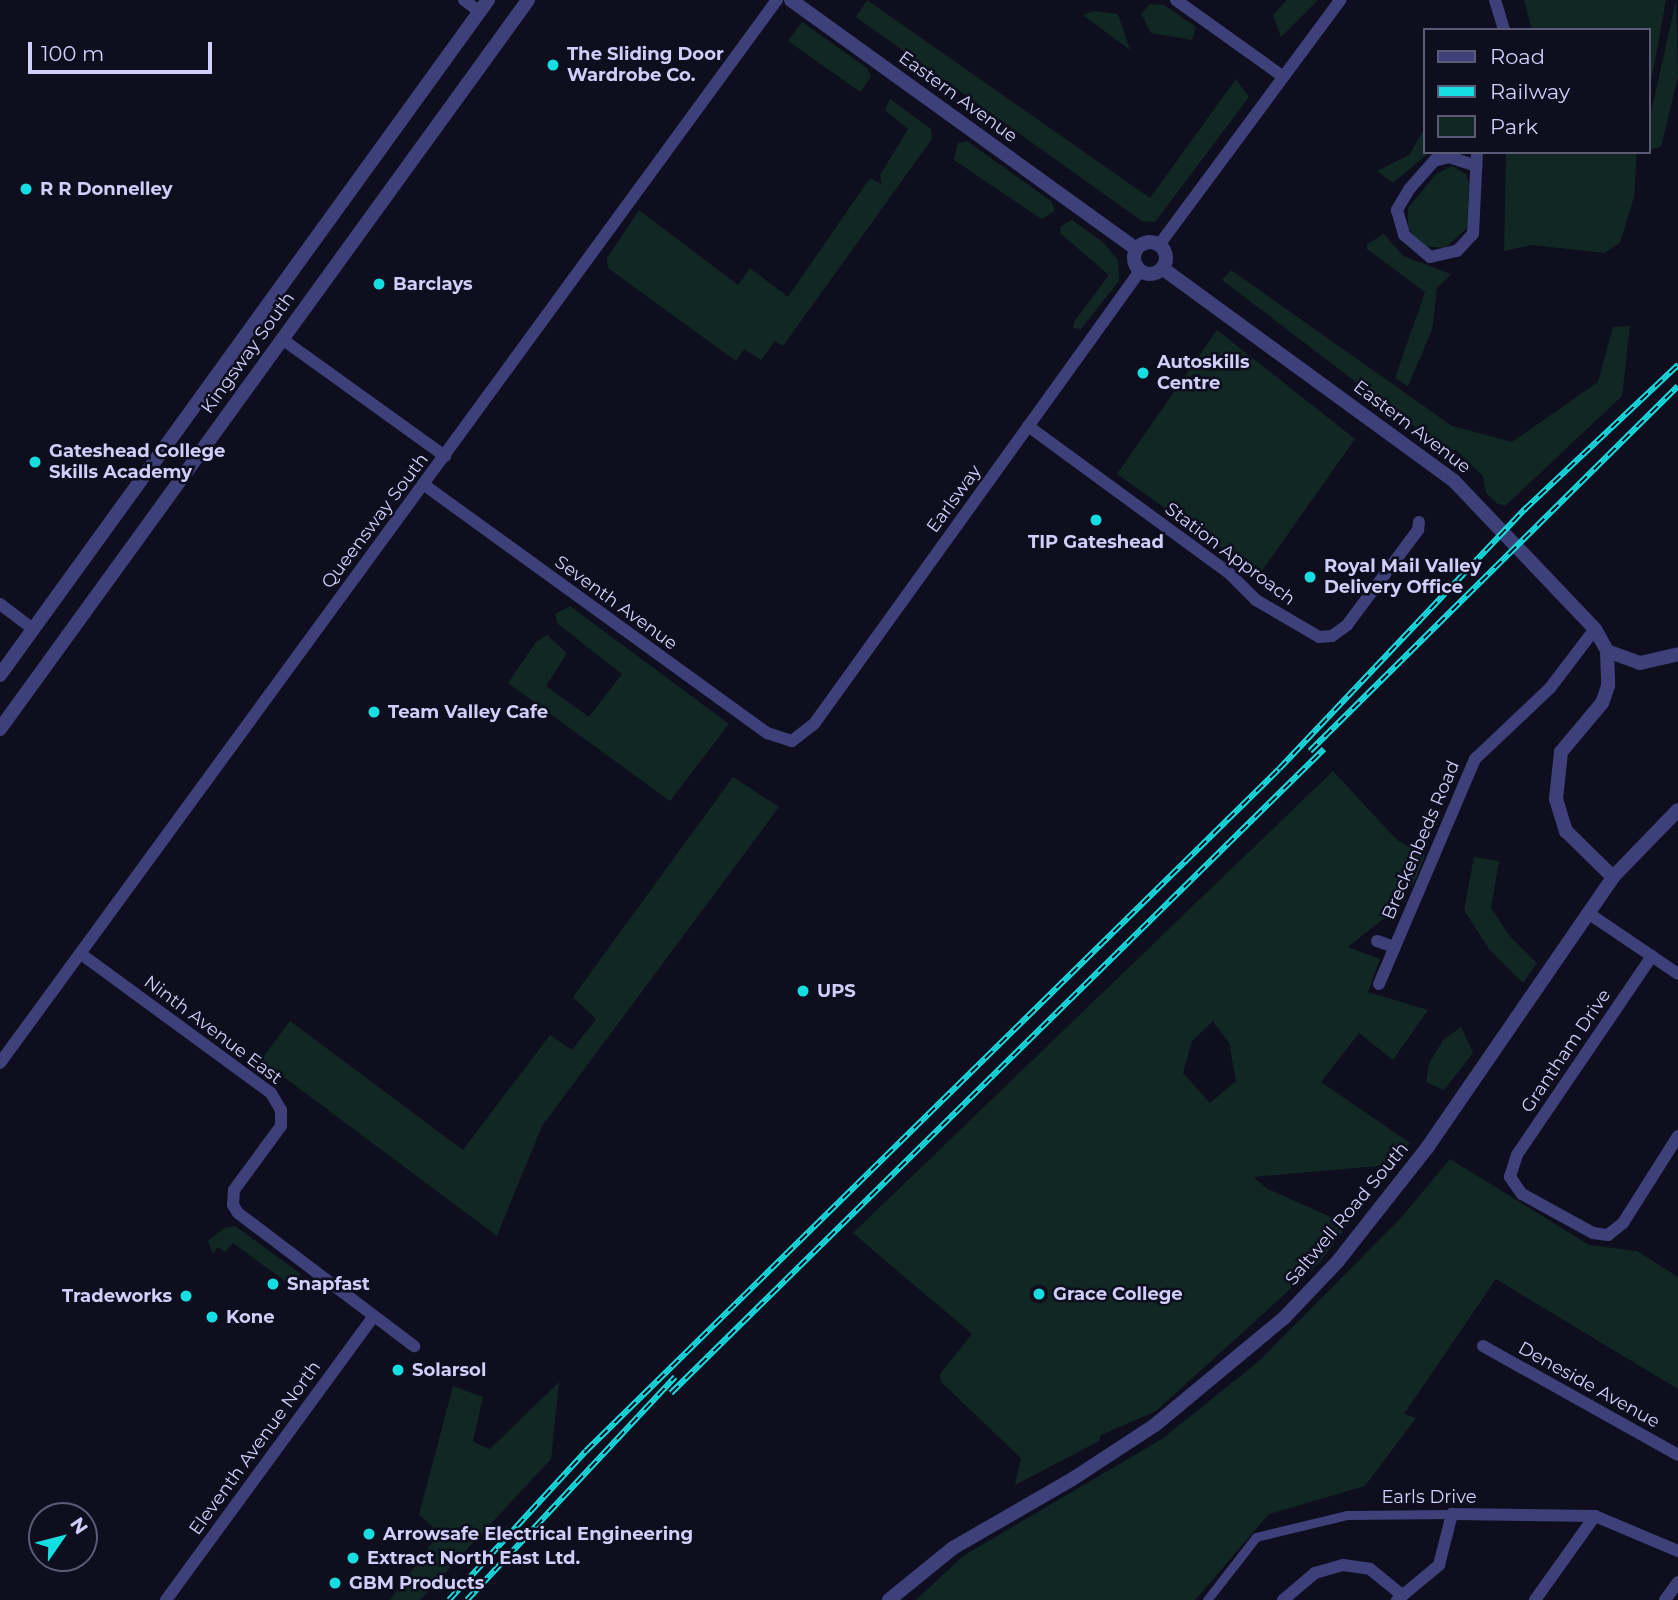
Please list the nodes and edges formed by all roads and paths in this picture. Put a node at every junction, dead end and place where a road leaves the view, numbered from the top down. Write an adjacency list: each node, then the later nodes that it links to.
1 (464, 0): 8 (street)
2 (528, 0): 17 (street, Kingsway South)
3 (777, 0): 19 (street, Queensway South)
4 (791, 0): 14 (street, Eastern Avenue)
5 (1176, 0): 10 (street)
6 (1340, 0): 10 (street)
7 (1495, 0): 9 (street)
8 (484, 6): 23 (street, Kingsway South)
9 (1503, 28)
10 (1282, 76): 13 (street)
11 (1438, 157): 12 (street); 12 (street)
12 (1477, 159)
13 (1159, 245): 14 (street); 15 (street)
14 (1136, 249): 16 (street)
15 (1162, 268): 16 (street); 24 (street, Eastern Avenue)
16 (1140, 271): 18 (street, Earlsway)
17 (282, 339): 19 (street); 28 (street, Kingsway South)
18 (1028, 426): 21 (street, Station Approach); 29 (street, Earlsway)
19 (445, 456): 20 (street, Queensway South)
20 (423, 484): 29 (street, Seventh Avenue); 35 (street, Queensway South)
21 (1419, 522)
22 (0, 604): 23 (street)
23 (33, 629): 27 (street, Kingsway South)
24 (1595, 629): 25 (street, Eastern Avenue); 34 (street, Breckenbeds Road)
25 (1607, 651): 26 (street); 31 (street)
26 (1678, 654)
27 (0, 675)
28 (0, 729)
29 (792, 741)
30 (1678, 810): 31 (street, Saltwell Road South)
31 (1613, 877): 32 (street, Saltwell Road South)
32 (1591, 915): 36 (street); 51 (street, Saltwell Road South)
33 (1377, 941): 34 (street)
34 (1394, 947): 38 (street, Breckenbeds Road)
35 (81, 954): 39 (street, Queensway South); 41 (street, Ninth Avenue East)
36 (1652, 956): 37 (street); 40 (street, Grantham Drive)
37 (1678, 974)
38 (1379, 984)
39 (0, 1063)
40 (1678, 1136)
41 (373, 1317): 42 (street, Ninth Avenue East); 50 (street, Eleventh Avenue North)
42 (414, 1346)
43 (1483, 1346): 44 (street, Deneside Avenue)
44 (1678, 1455)
45 (1452, 1514): 46 (street, Earls Drive); 49 (street); 52 (street, Earls Drive)
46 (1595, 1516): 47 (street, Earls Drive); 54 (street)
47 (1678, 1551)
48 (1678, 1582): 55 (street)
49 (1400, 1598): 53 (street)
50 (166, 1600)
51 (889, 1600)
52 (1207, 1600)
53 (1283, 1600)
54 (1535, 1600)
55 (1665, 1600)

